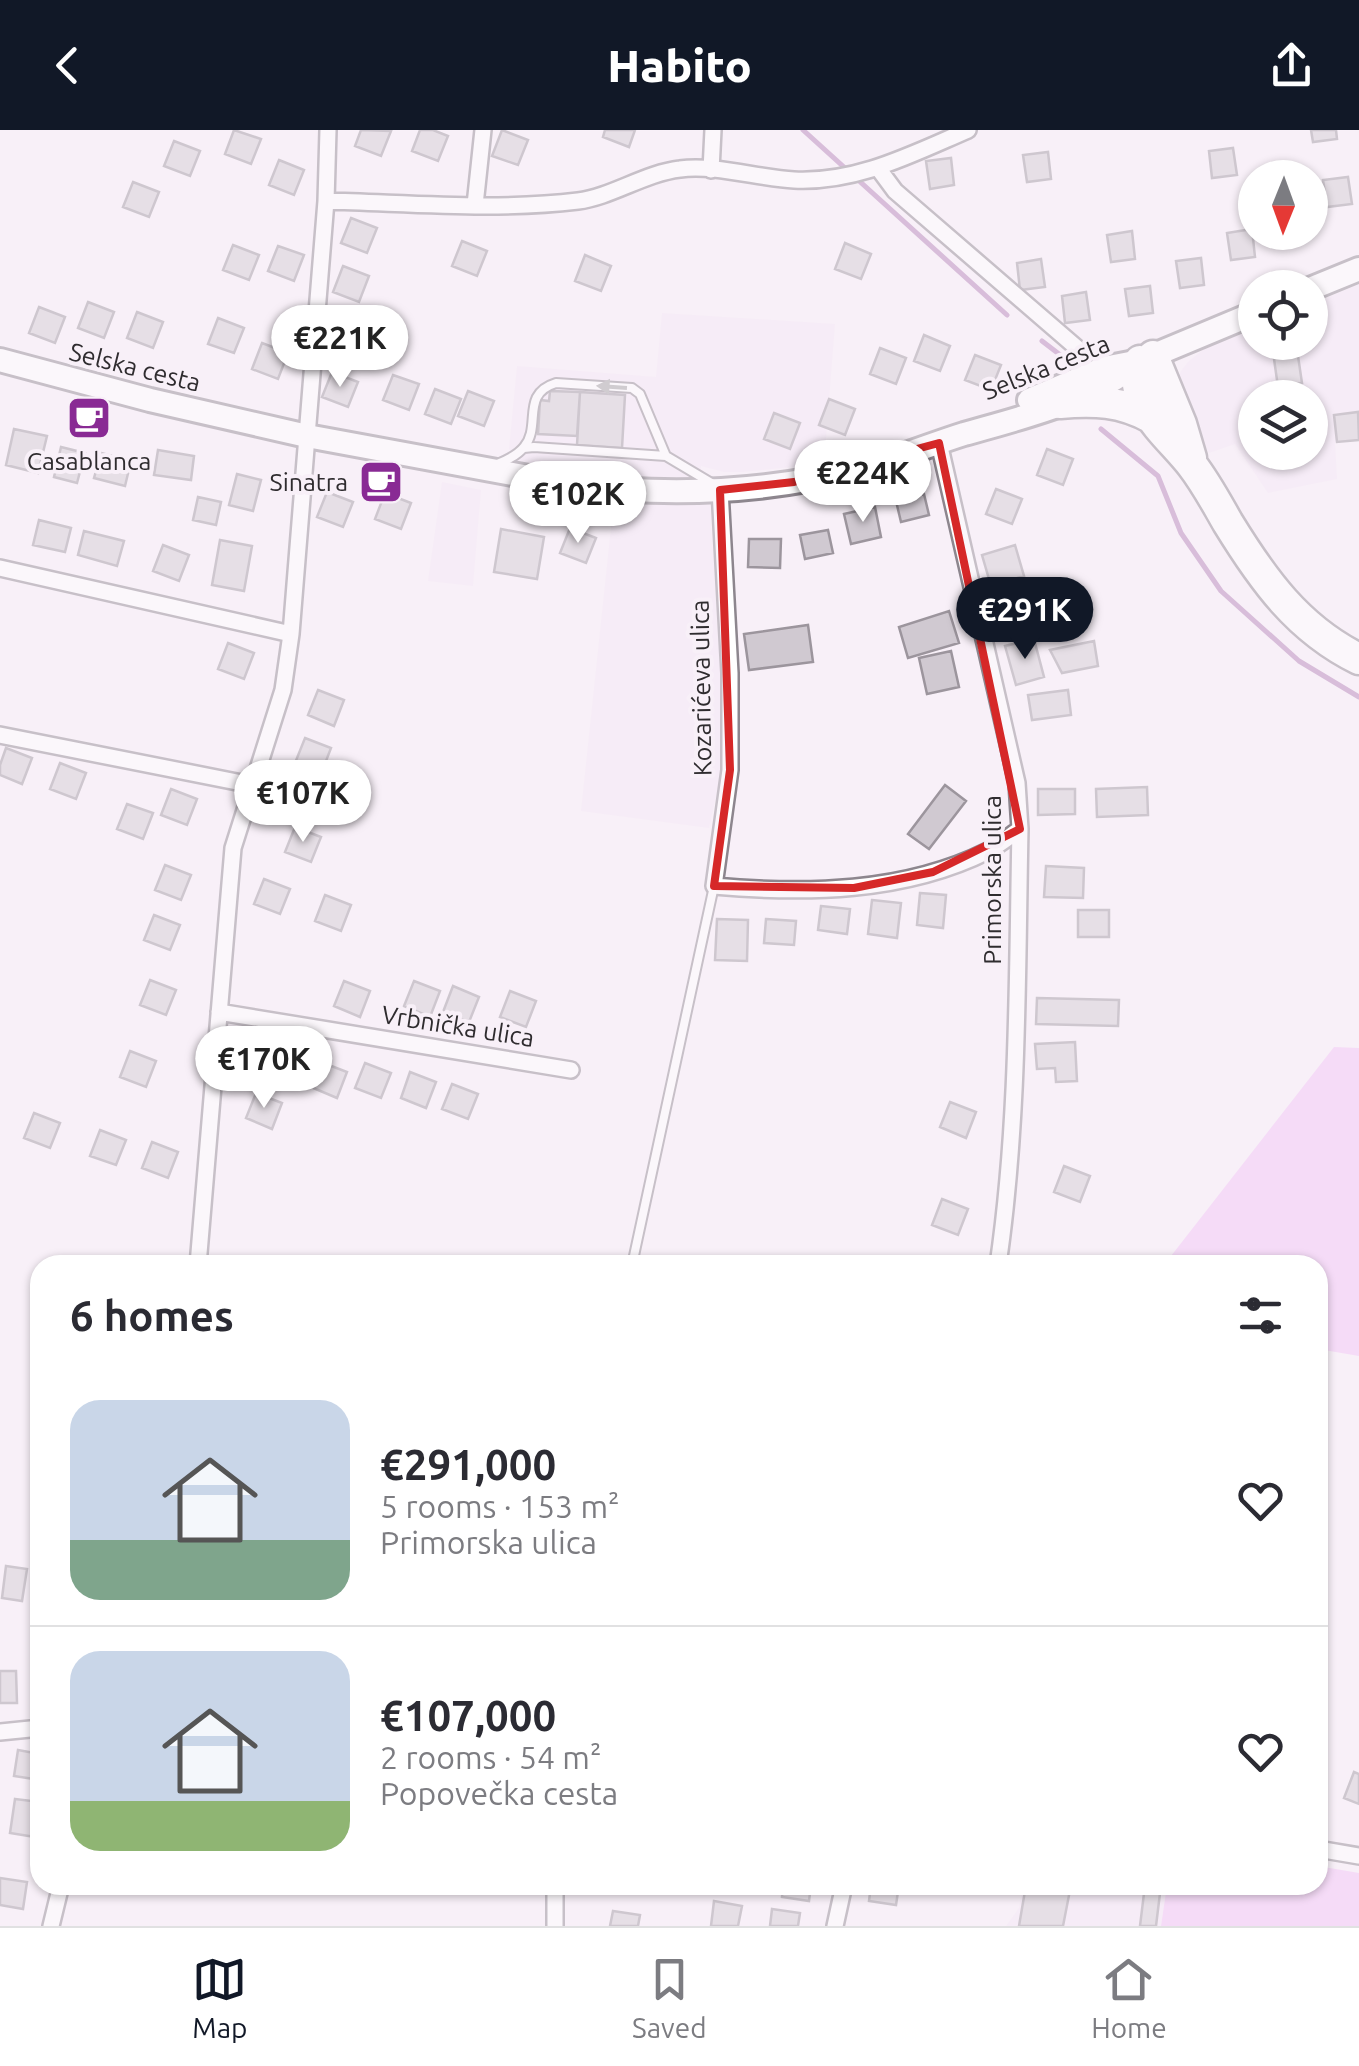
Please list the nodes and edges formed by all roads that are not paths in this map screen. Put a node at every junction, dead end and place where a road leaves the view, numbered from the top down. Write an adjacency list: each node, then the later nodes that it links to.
1 (328, 130): 7 (street)
2 (483, 130): 8 (street)
3 (713, 130): 5 (street)
4 (968, 130): 6 (street)
5 (712, 170): 6 (street); 8 (street)
6 (871, 171): 12 (street)
7 (326, 201): 8 (street); 18 (street)
8 (475, 205)
9 (1359, 269): 10 (main road)
10 (1328, 282)
11 (1238, 319): 13 (main road)
12 (1077, 348)
13 (1146, 358): 15 (main road, Selska cesta); 16 (highway); 17 (main road, Selska cesta); 22 (highway)
14 (0, 360): 18 (main road, Selska cesta)
15 (1060, 404): 16 (highway); 17 (main road, Selska cesta)
16 (1152, 418): 22 (highway)
17 (964, 434): 19 (main road, Selska cesta)
18 (307, 436): 23 (main road, Selska cesta); 26 (street)
19 (939, 443): 24 (main road, Selska cesta); 30 (street, Primorska ulica)
20 (524, 448): 21 (lane); 21 (lane, one-way to 20); 23 (lane)
21 (666, 456): 24 (lane)
22 (1192, 466): 27 (highway)
23 (486, 470): 24 (main road, Selska cesta)
24 (720, 490): 31 (street, Kozarićeva ulica)
25 (0, 568): 26 (street)
26 (291, 634): 29 (street)
27 (1359, 659)
28 (0, 735): 29 (street)
29 (252, 785): 32 (street)
30 (1020, 830): 31 (street); 36 (street, Primorska ulica)
31 (714, 886): 35 (lane)
32 (218, 1012): 33 (street, Vrbnička ulica); 34 (street)
33 (571, 1070)
34 (199, 1255)
35 (634, 1255)
36 (999, 1255)
37 (30, 1729): 38 (street)
38 (0, 1732)
39 (1328, 1851): 40 (street)
40 (1359, 1856)
41 (58, 1895): 44 (street)
42 (554, 1895): 45 (street)
43 (842, 1895): 46 (street)
44 (51, 1926)
45 (555, 1926)
46 (835, 1926)

